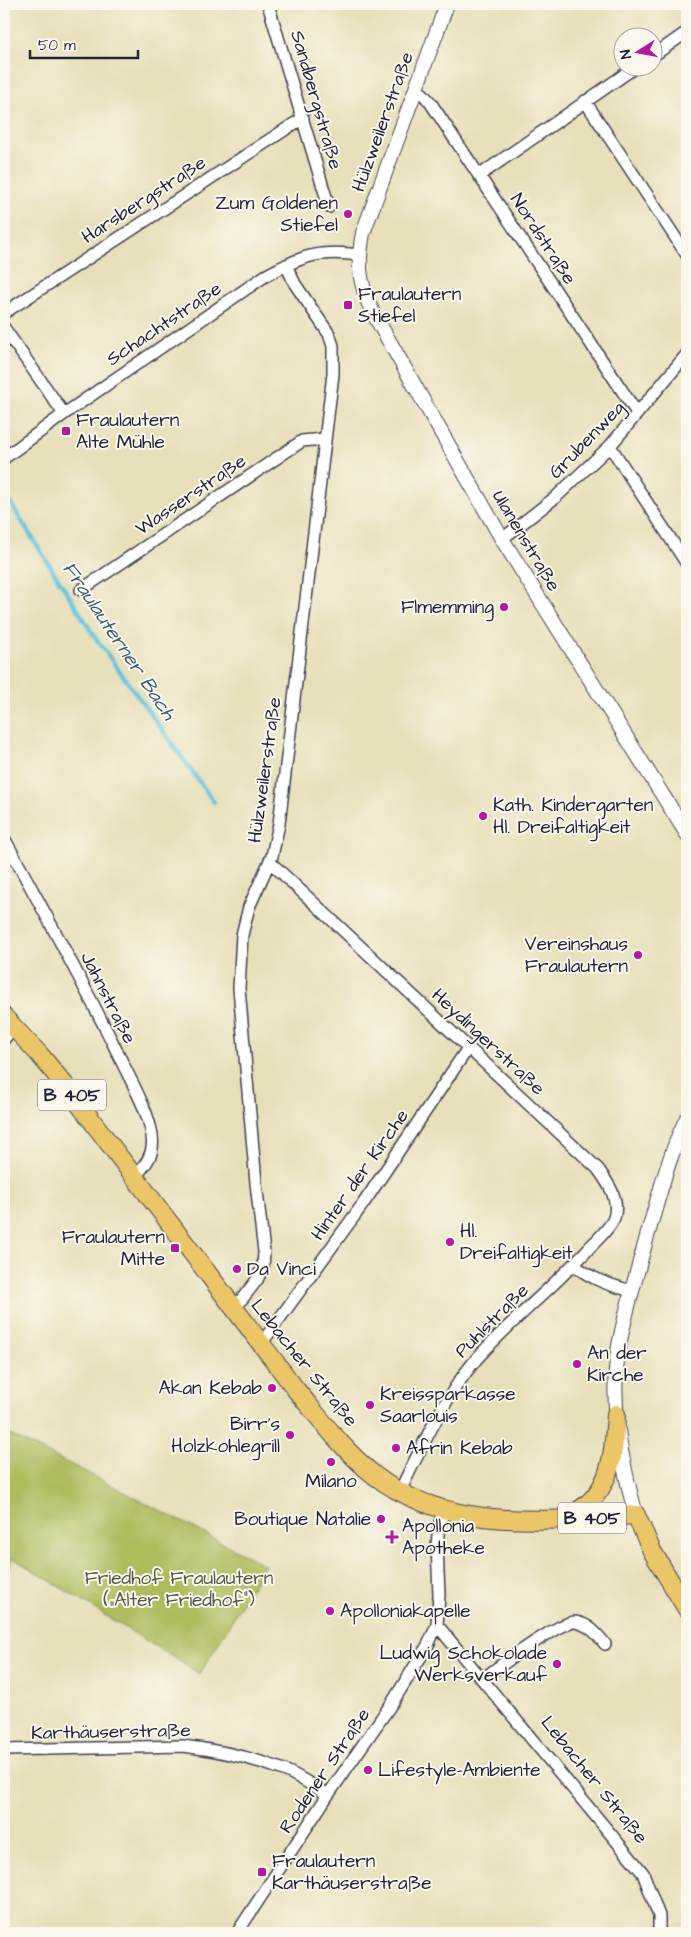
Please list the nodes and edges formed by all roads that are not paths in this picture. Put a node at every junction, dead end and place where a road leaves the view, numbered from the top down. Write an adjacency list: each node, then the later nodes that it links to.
1 (268, 4): 8 (street, Sandbergstraße)
2 (447, 4): 6 (street, Hülzweilerstraße)
3 (687, 32): 4 (street)
4 (664, 48)
5 (619, 78): 7 (street)
6 (414, 90): 9 (street, Nordstraße); 11 (street, Hülzweilerstraße)
7 (585, 101): 9 (street); 12 (street)
8 (303, 118): 10 (street, Sandbergstraße); 14 (street, Harsbergstraße)
9 (480, 175): 17 (street, Nordstraße)
10 (329, 207)
11 (359, 255): 13 (street, Schachtstraße); 22 (street, Ulanenstraße)
12 (687, 255)
13 (286, 265): 18 (street, Schachtstraße); 19 (street, Hülzweilerstraße)
14 (4, 313)
15 (4, 328): 18 (street)
16 (687, 354): 17 (street, Grubenweg)
17 (636, 413): 20 (street, Grubenweg)
18 (64, 414): 21 (street, Schachtstraße)
19 (324, 439): 24 (street, Wasserstraße); 27 (street, Hülzweilerstraße)
20 (610, 446): 22 (street, Grubenweg); 23 (street)
21 (4, 458)
22 (502, 538): 25 (street, Ulanenstraße)
23 (687, 564)
24 (81, 590)
25 (687, 834)
26 (4, 838): 31 (street, Jahnstraße)
27 (270, 862): 29 (street, Heydingerstraße); 34 (street, Hülzweilerstraße)
28 (7, 1028): 31 (main road, Lebacher Straße / B 405)
29 (468, 1048): 32 (street, Heydingerstraße); 35 (street, Hinter der Kirche)
30 (687, 1118): 33 (street)
31 (135, 1177): 34 (main road, Lebacher Straße / B 405)
32 (574, 1265): 33 (street); 37 (street, Puhlstraße)
33 (632, 1291): 36 (street)
34 (234, 1309): 35 (main road, Lebacher Straße / B 405)
35 (261, 1344): 37 (main road, Lebacher Straße / B 405)
36 (616, 1414): 39 (street); 40 (main road)
37 (400, 1491): 38 (main road, Lebacher Straße / B 405)
38 (445, 1509): 40 (main road, B 405); 42 (street)
39 (636, 1515): 40 (main road, B 405); 41 (main road, B 405)
40 (561, 1519)
41 (687, 1609)
42 (437, 1625): 44 (street, Lebacher Straße); 46 (street, Rodener Straße)
43 (606, 1644): 44 (street)
44 (483, 1679): 48 (street, Lebacher Straße)
45 (4, 1750): 46 (street, Karthäuserstraße)
46 (328, 1795): 47 (street, Rodener Straße)
47 (237, 1933)
48 (659, 1933)

